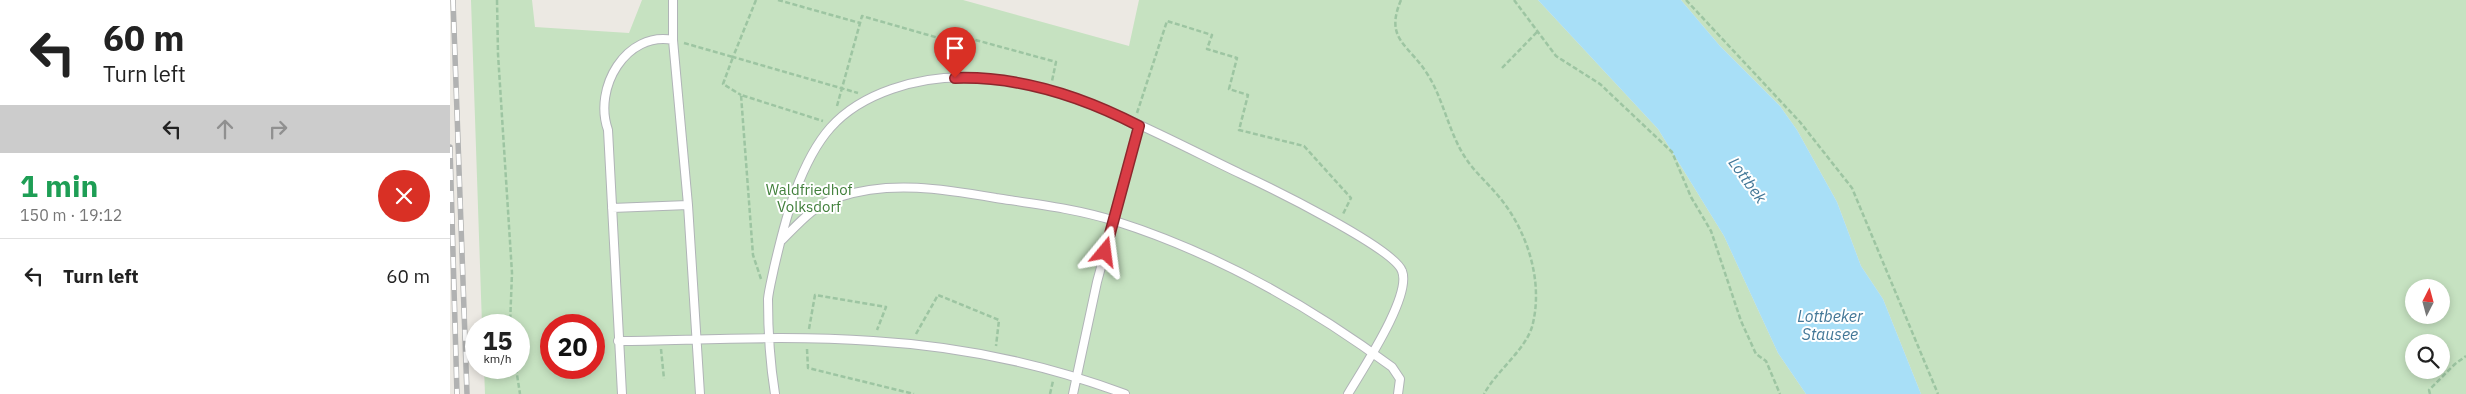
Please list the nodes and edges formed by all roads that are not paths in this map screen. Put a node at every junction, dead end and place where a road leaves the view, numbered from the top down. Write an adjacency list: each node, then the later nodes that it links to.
1 (673, 0): 2 (lane)
2 (673, 40): 4 (lane); 5 (lane)
3 (1136, 125): 6 (lane); 7 (lane); 11 (lane)
4 (688, 205): 5 (lane); 9 (lane)
5 (612, 208): 10 (lane)
6 (1114, 221): 7 (lane); 11 (lane); 12 (lane)
7 (780, 241): 8 (lane)
8 (770, 339): 9 (lane); 12 (lane); 15 (lane)
9 (697, 340): 10 (lane); 14 (lane)
10 (618, 341): 13 (lane)
11 (1372, 354): 18 (lane); 19 (lane)
12 (1076, 378): 16 (lane); 17 (lane)
13 (622, 394)
14 (700, 394)
15 (775, 394)
16 (1073, 394)
17 (1124, 394)
18 (1348, 394)
19 (1398, 394)

